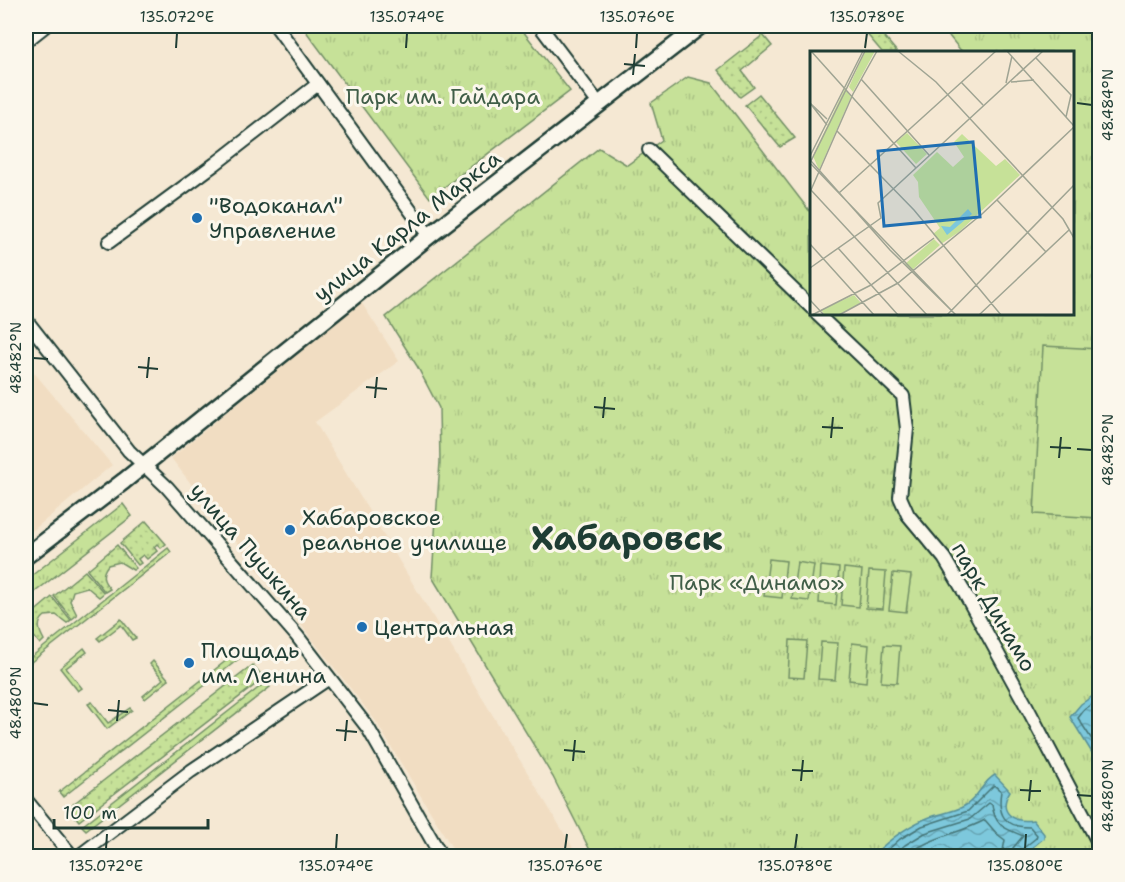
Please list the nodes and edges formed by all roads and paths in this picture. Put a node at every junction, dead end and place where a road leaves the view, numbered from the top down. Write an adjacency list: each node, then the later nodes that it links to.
1 (45, 26): 5 (street)
2 (276, 26): 6 (street)
3 (540, 26): 7 (street)
4 (700, 26): 7 (main road, улица Карла Маркса)
5 (26, 41)
6 (318, 84): 9 (street); 10 (street)
7 (599, 104): 9 (main road, улица Карла Маркса)
8 (649, 150): 11 (street)
9 (429, 236): 14 (main road, улица Карла Маркса)
10 (109, 242)
11 (810, 306)
12 (818, 315): 18 (street, парк Динамо)
13 (26, 320): 14 (street, улица Пушкина)
14 (144, 464): 15 (main road, улица Карла Маркса); 16 (street, улица Пушкина)
15 (26, 556)
16 (329, 678): 20 (street); 21 (street, улица Пушкина)
17 (26, 800): 19 (street)
18 (1098, 842)
19 (72, 856)
20 (79, 856)
21 (441, 856)

